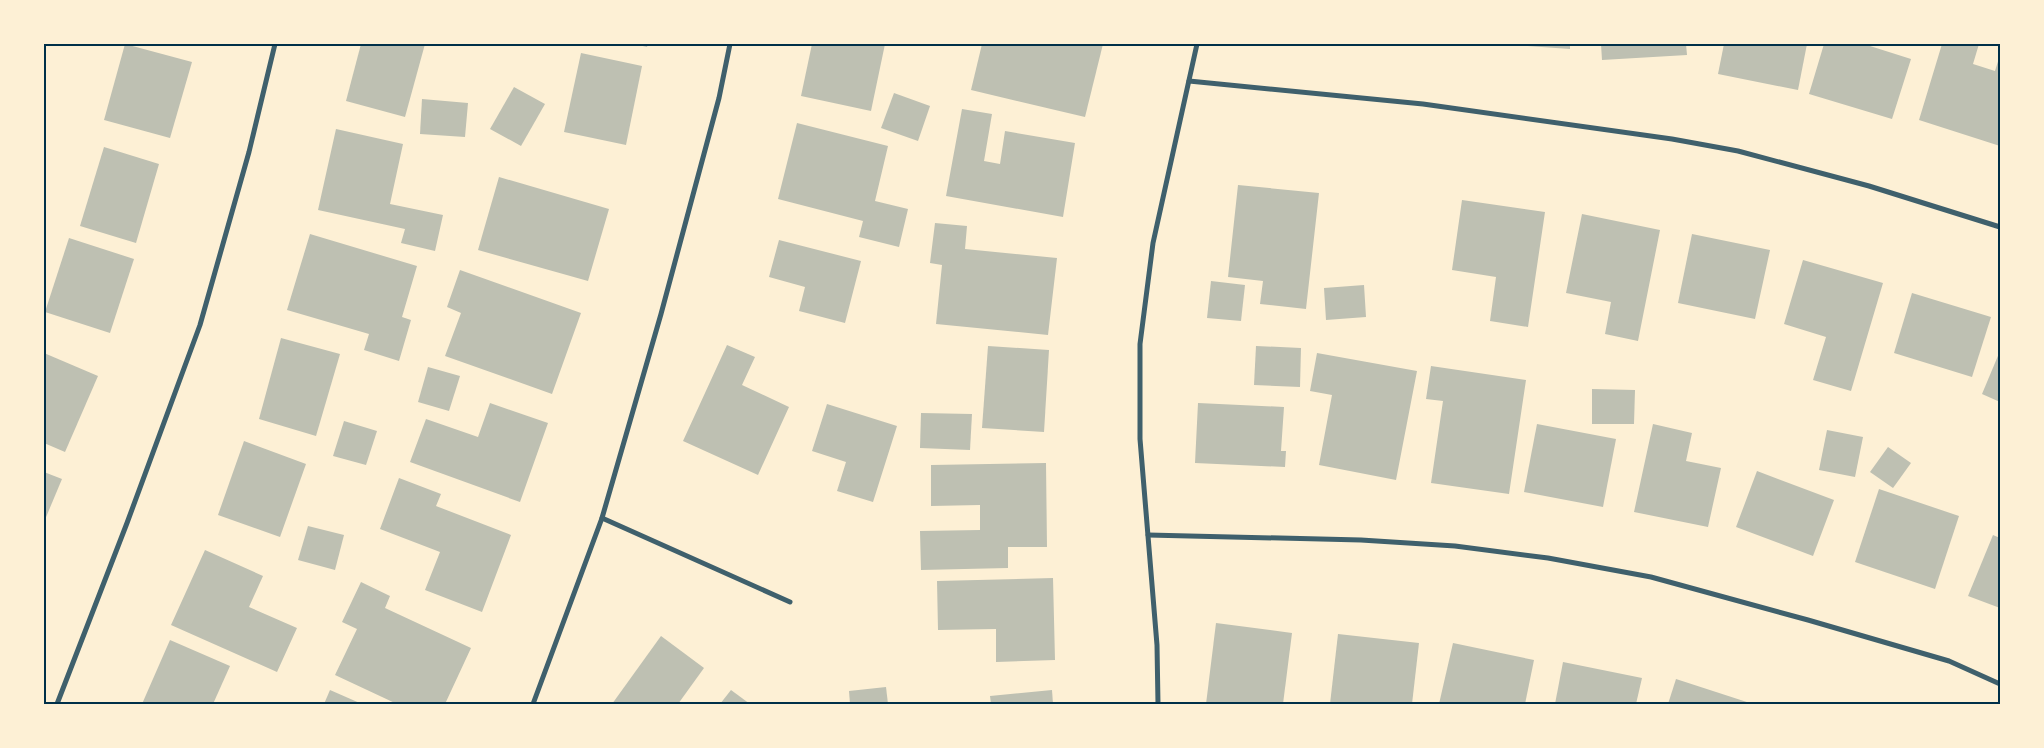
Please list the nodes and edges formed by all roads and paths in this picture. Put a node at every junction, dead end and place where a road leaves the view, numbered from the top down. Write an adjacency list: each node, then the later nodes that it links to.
1 (276, 44): 10 (street)
2 (730, 44): 6 (street)
3 (1197, 44): 4 (street)
4 (1189, 81): 5 (street); 7 (street)
5 (2000, 227)
6 (602, 518): 8 (street); 11 (street)
7 (1148, 535): 9 (street); 12 (street)
8 (790, 602)
9 (2000, 684)
10 (57, 704)
11 (533, 704)
12 (1158, 704)

